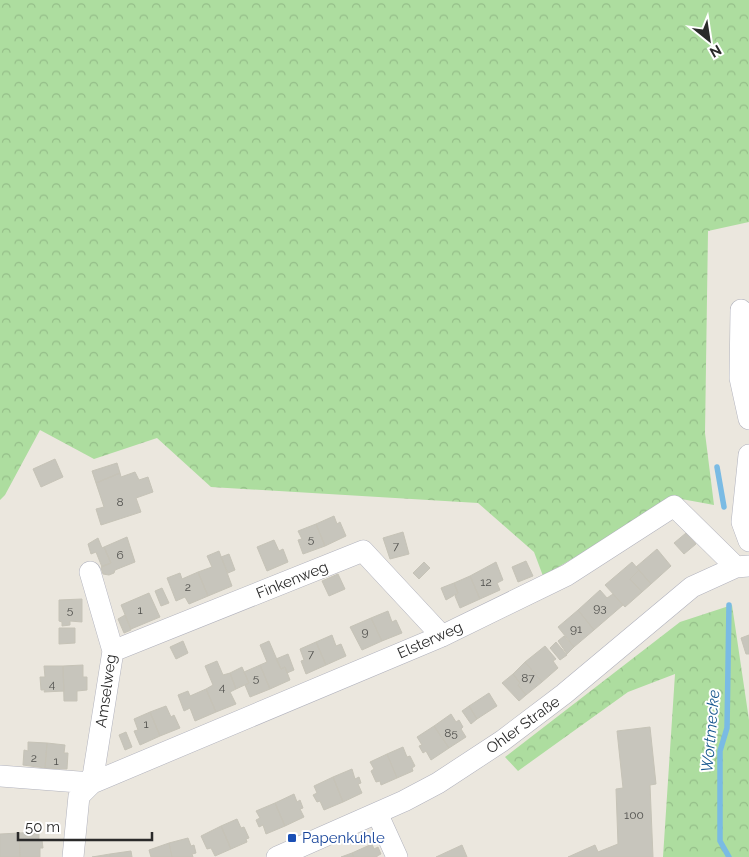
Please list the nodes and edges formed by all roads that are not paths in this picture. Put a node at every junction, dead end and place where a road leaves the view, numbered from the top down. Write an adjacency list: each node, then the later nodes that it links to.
1 (742, 310): 2 (street)
2 (749, 419)
3 (749, 455): 4 (street)
4 (749, 541)
5 (742, 566): 7 (street, Elsterweg); 11 (street, Ohler Straße)
6 (90, 572): 8 (street, Amselweg)
7 (442, 636): 8 (street, Finkenweg); 10 (street, Elsterweg)
8 (113, 651): 10 (street, Amselweg)
9 (0, 776): 10 (street)
10 (92, 783): 12 (street, Amselweg)
11 (377, 813): 13 (street, Ohler Straße); 14 (street)
12 (73, 857)
13 (277, 857)
14 (397, 857)

